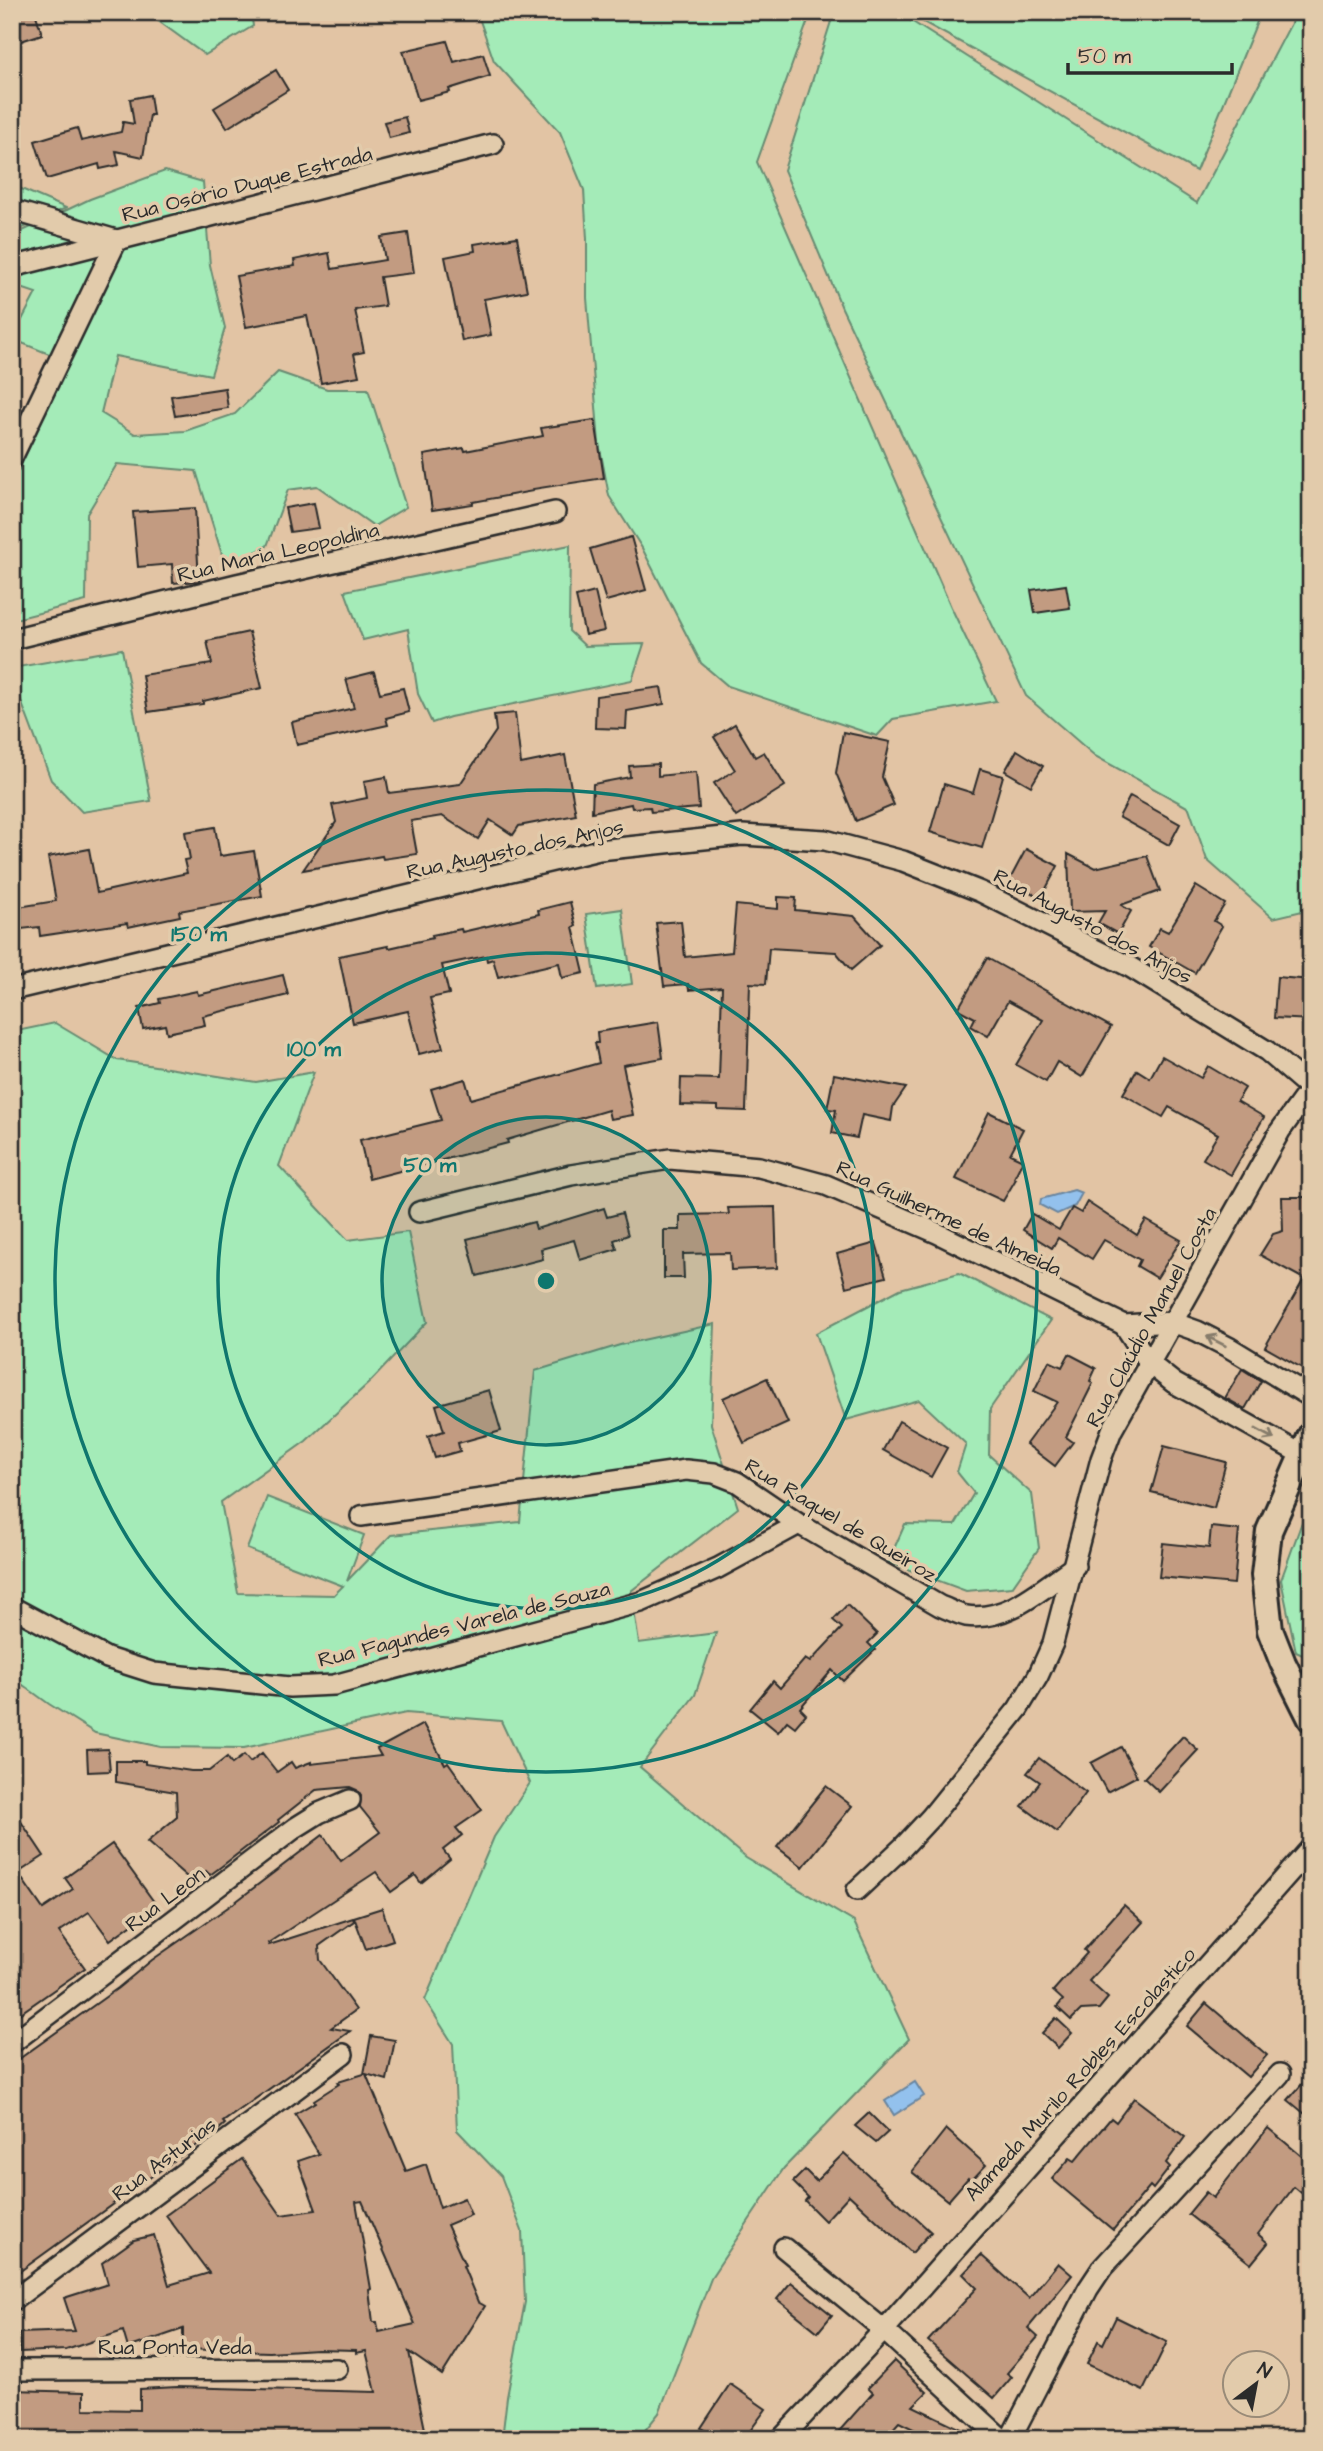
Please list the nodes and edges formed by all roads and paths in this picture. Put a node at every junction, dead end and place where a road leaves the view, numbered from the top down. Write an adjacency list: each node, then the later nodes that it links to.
1 (493, 144): 3 (street, Rua Osório Duque Estrada)
2 (12, 210): 3 (street)
3 (117, 240): 4 (street, Rua Osório Duque Estrada); 5 (street)
4 (12, 267)
5 (12, 458)
6 (555, 512): 7 (street, Rua Maria Leopoldina)
7 (12, 639)
8 (12, 990): 9 (street, Rua Augusto dos Anjos)
9 (1310, 1088): 11 (street, Rua Claúdio Manuel Costa)
10 (419, 1212): 12 (street, Rua Guilherme de Almeida)
11 (1172, 1322): 12 (street, Rua Guilherme de Almeida); 13 (street, Rua Claúdio Manuel Costa); 14 (street, one-way to 11)
12 (1124, 1325): 13 (street)
13 (1150, 1364): 15 (street, one-way to 15); 18 (street, Rua Claúdio Manuel Costa)
14 (1311, 1397)
15 (1306, 1445): 20 (street)
16 (361, 1517): 17 (street, Rua Raquel de Queiroz)
17 (799, 1524): 18 (street, Rua Raquel de Queiroz); 19 (street, Rua Fagundes Varela de Souza)
18 (1075, 1566): 23 (street, Rua Claúdio Manuel Costa)
19 (12, 1607)
20 (1311, 1719)
21 (350, 1800): 24 (street, Rua Leon)
22 (1311, 1848): 29 (street, Alameda Murilo Robles Escolastico)
23 (857, 1890)
24 (12, 2043)
25 (343, 2054): 28 (street, Rua Asturias)
26 (1280, 2074): 34 (street)
27 (784, 2248): 29 (street)
28 (12, 2301)
29 (884, 2330): 32 (street, Alameda Murilo Robles Escolastico); 33 (street)
30 (337, 2369): 31 (street, Rua Ponta Veda)
31 (12, 2370)
32 (781, 2439)
33 (1002, 2439)
34 (1010, 2439)

